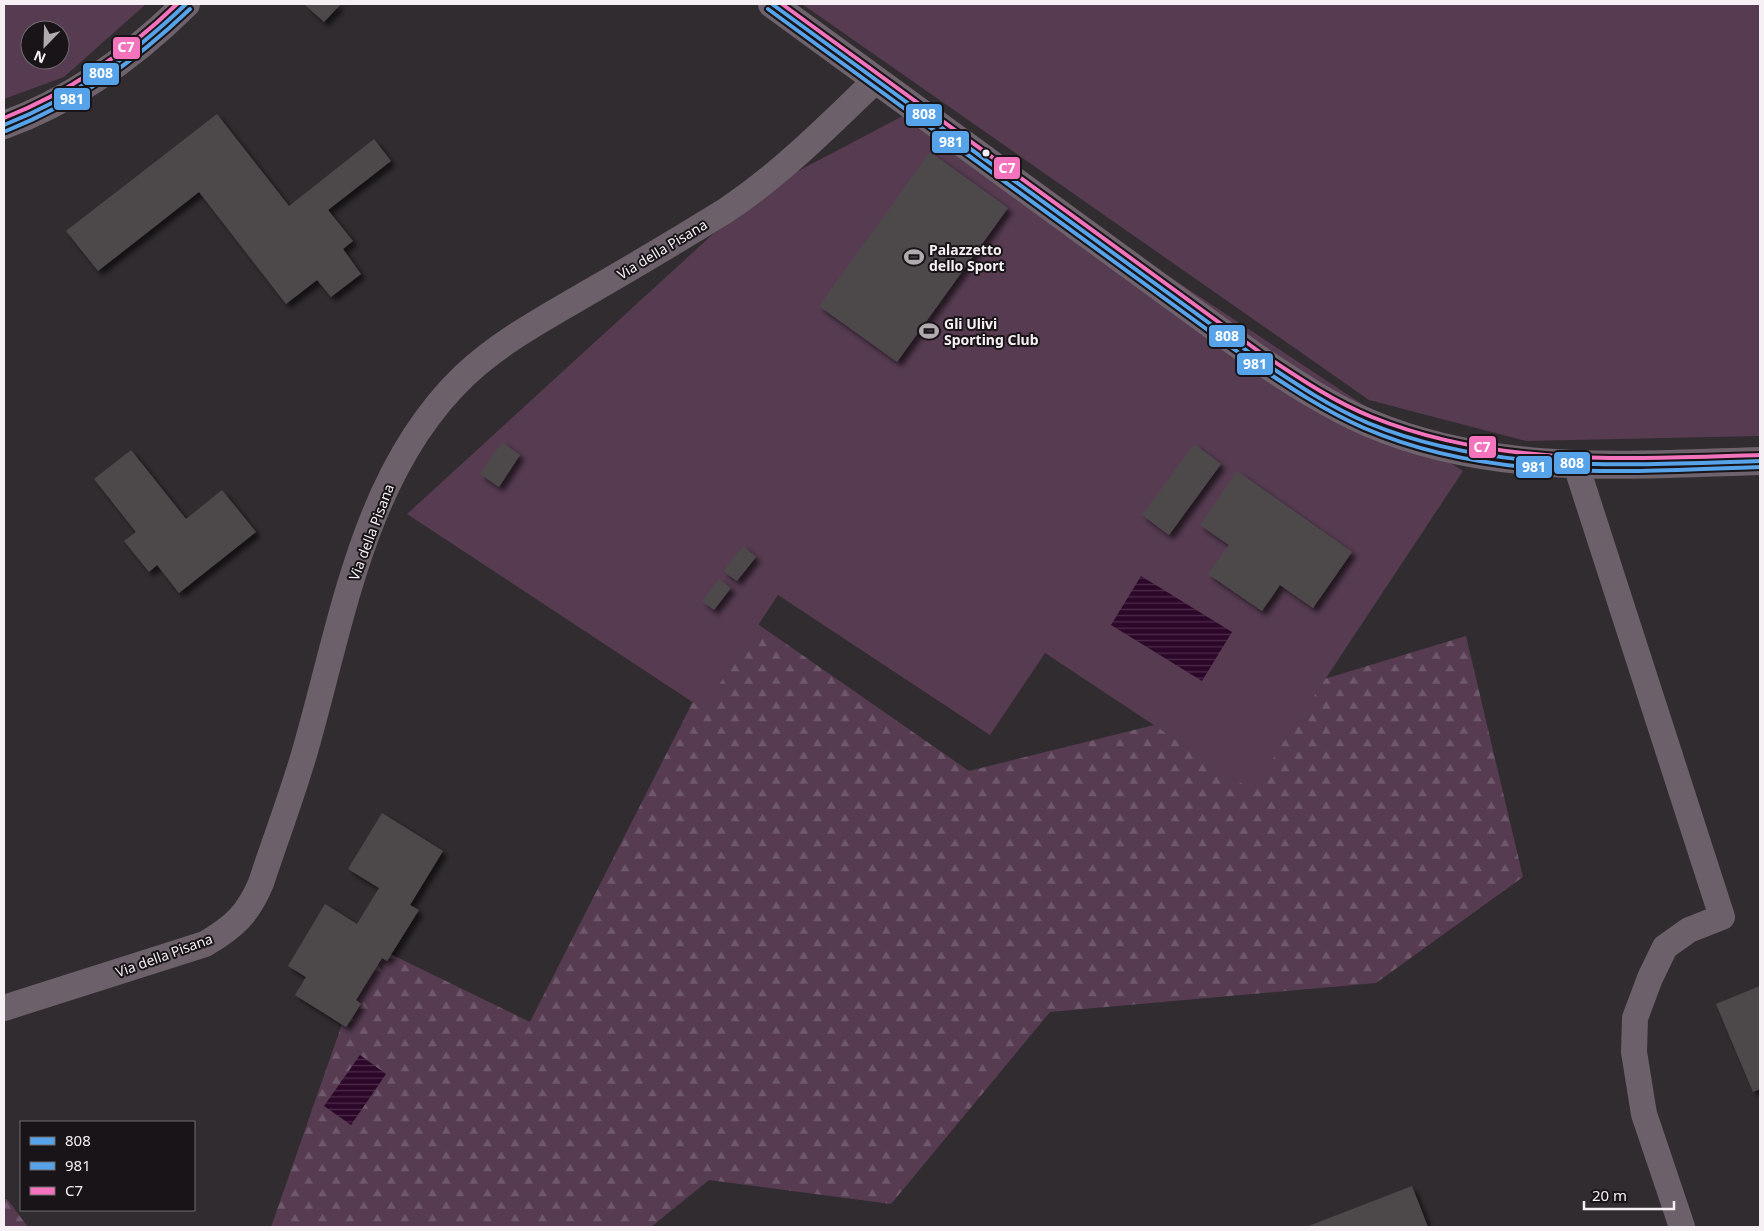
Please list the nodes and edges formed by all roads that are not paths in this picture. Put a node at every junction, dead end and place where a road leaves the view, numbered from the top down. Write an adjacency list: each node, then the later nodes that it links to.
1 (186, 4): 4 (main road)
2 (772, 4): 3 (main road)
3 (876, 80): 6 (main road); 7 (street, Via della Pisana)
4 (4, 125)
5 (1760, 461): 6 (main road)
6 (1576, 465): 8 (street)
7 (4, 1008)
8 (1682, 1227)

